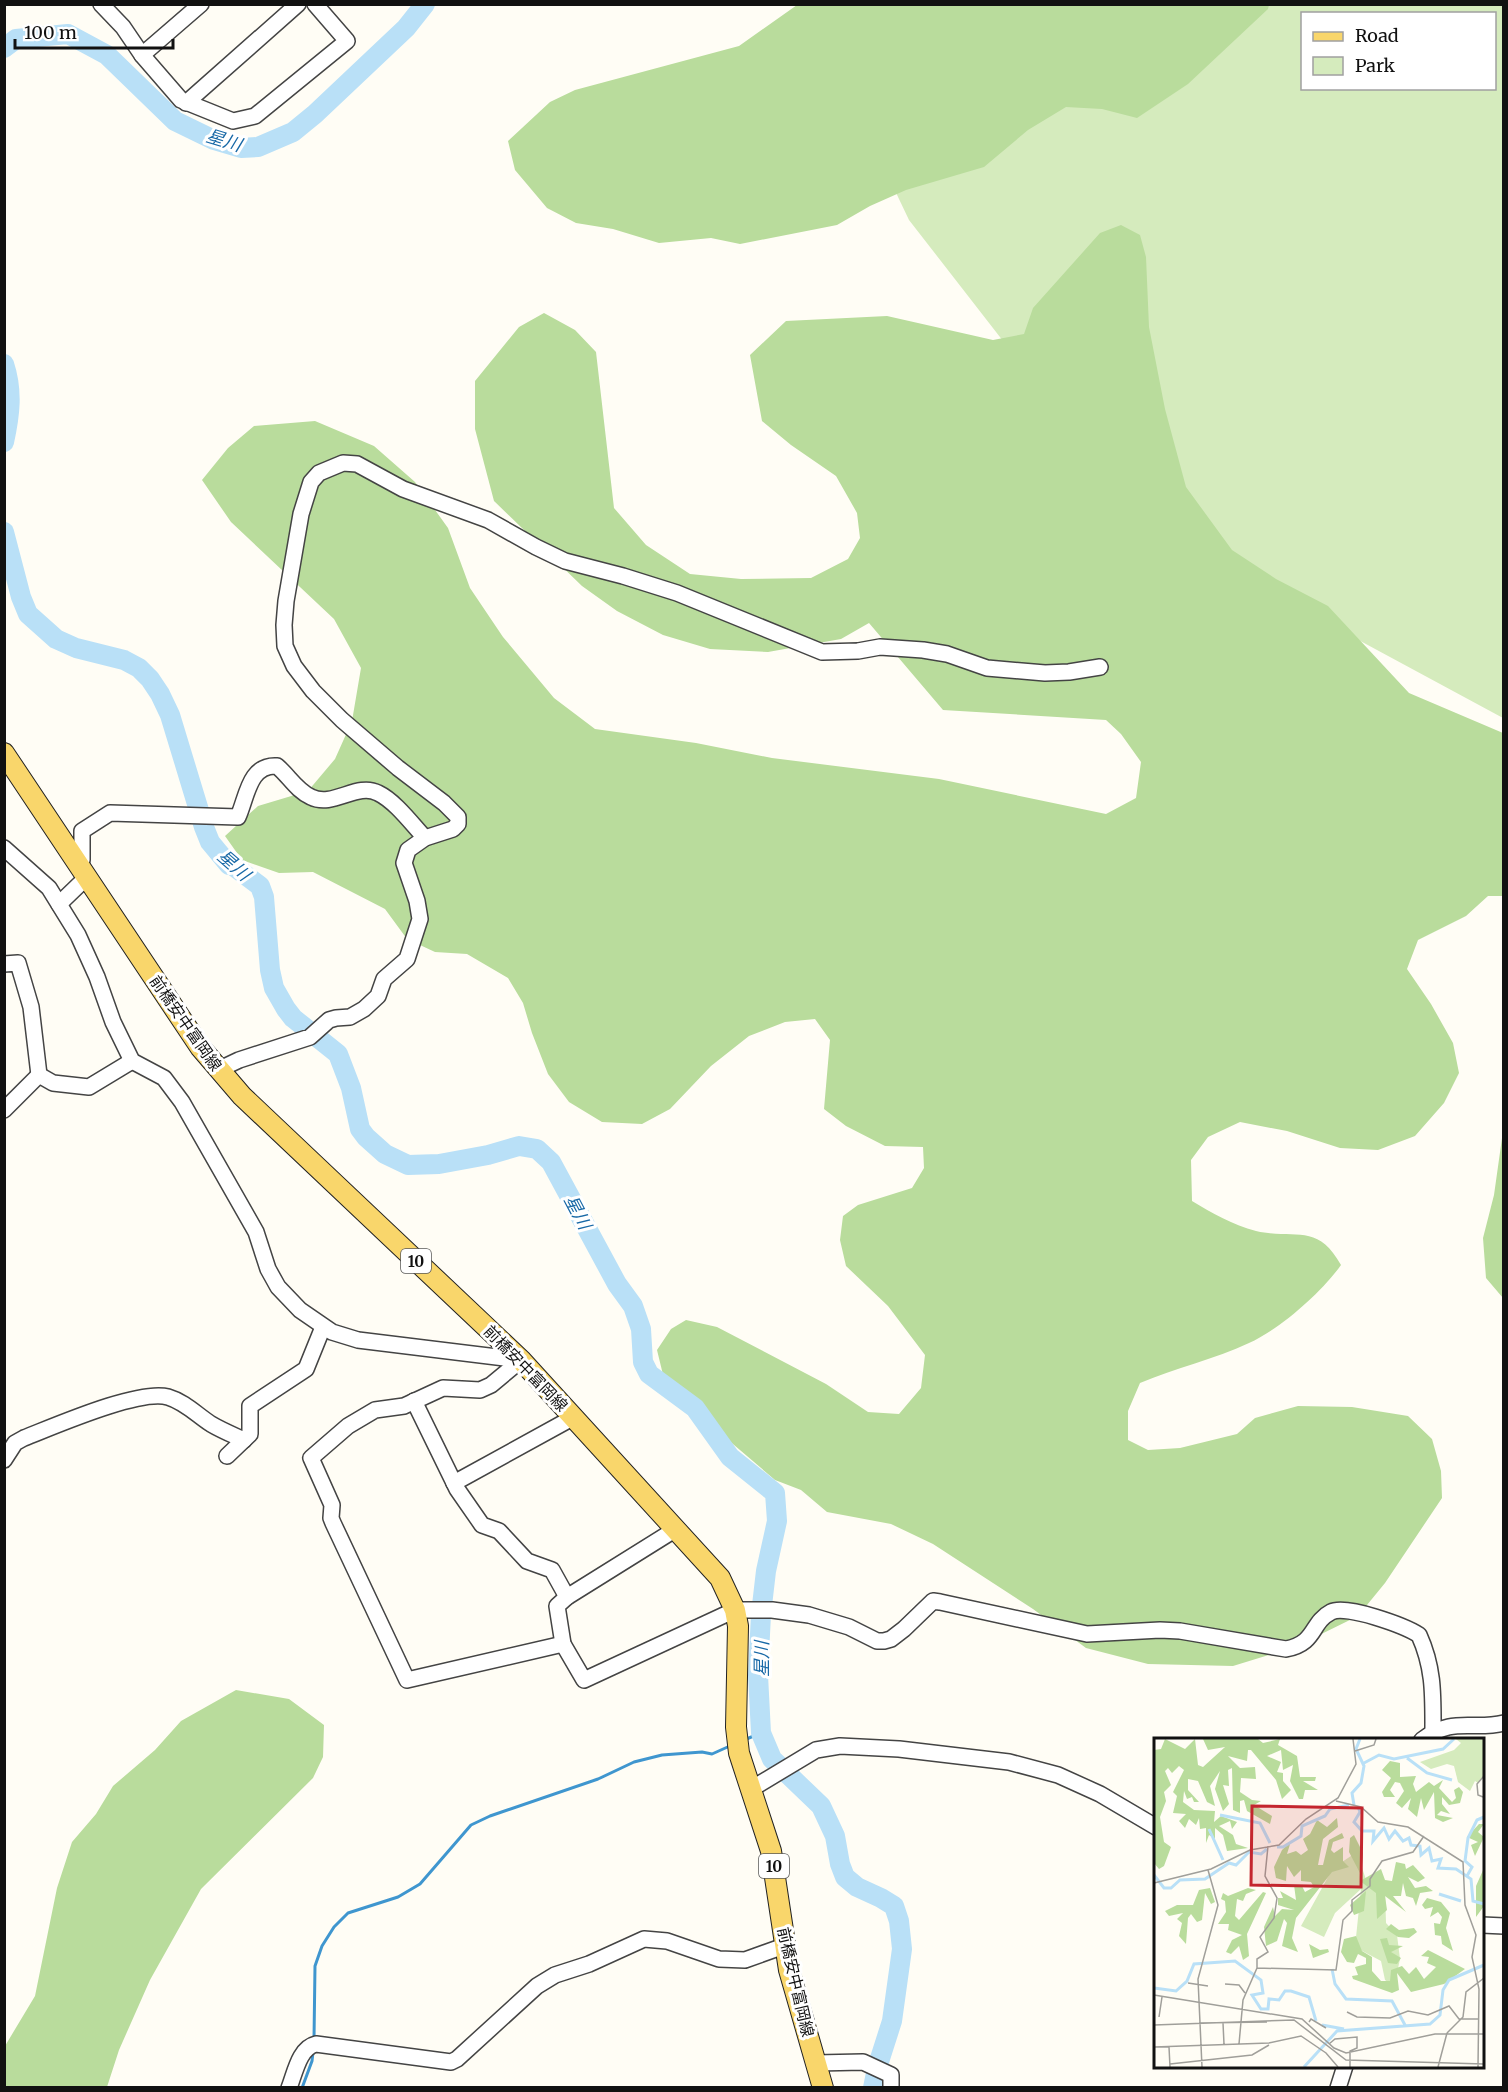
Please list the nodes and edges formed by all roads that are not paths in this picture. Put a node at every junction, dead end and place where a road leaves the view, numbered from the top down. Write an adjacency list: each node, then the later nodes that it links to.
1 (101, 4): 5 (street)
2 (201, 4): 5 (street)
3 (298, 4): 6 (street)
4 (315, 4): 6 (street)
5 (142, 56): 6 (street)
6 (186, 103)
7 (1100, 667): 9 (street)
8 (4, 753): 11 (main road, 前橋安中富岡線 / 10)
9 (425, 838): 11 (street); 15 (street)
10 (4, 848): 12 (street)
11 (83, 871): 12 (street); 15 (main road, 前橋安中富岡線 / 10)
12 (59, 904): 14 (street)
13 (4, 964): 16 (street)
14 (132, 1061): 16 (street); 18 (street)
15 (218, 1070): 19 (main road, 前橋安中富岡線 / 10)
16 (39, 1075): 17 (street)
17 (4, 1110)
18 (323, 1327): 19 (street); 22 (street)
19 (521, 1360): 20 (street); 21 (main road, 前橋安中富岡線 / 10)
20 (414, 1401): 25 (street); 29 (street)
21 (574, 1417): 25 (street); 26 (main road, 前橋安中富岡線 / 10)
22 (244, 1440): 23 (street); 24 (street)
23 (227, 1456)
24 (4, 1460)
25 (454, 1483): 27 (street)
26 (676, 1529): 27 (street); 28 (main road, 前橋安中富岡線 / 10)
27 (567, 1597): 29 (street)
28 (735, 1610): 29 (street); 31 (street); 32 (main road, 前橋安中富岡線 / 10)
29 (563, 1644)
30 (1503, 1723): 31 (street)
31 (1427, 1735)
32 (759, 1785): 33 (street); 36 (main road, 前橋安中富岡線 / 10)
33 (1154, 1826)
34 (1484, 1925): 35 (street)
35 (1503, 1926)
36 (784, 1946): 37 (main road, 前橋安中富岡線 / 10); 39 (street)
37 (816, 2063): 40 (main road, 前橋安中富岡線 / 10); 41 (street)
38 (1345, 2068): 42 (street)
39 (289, 2088)
40 (823, 2088)
41 (891, 2088)
42 (1338, 2088)

